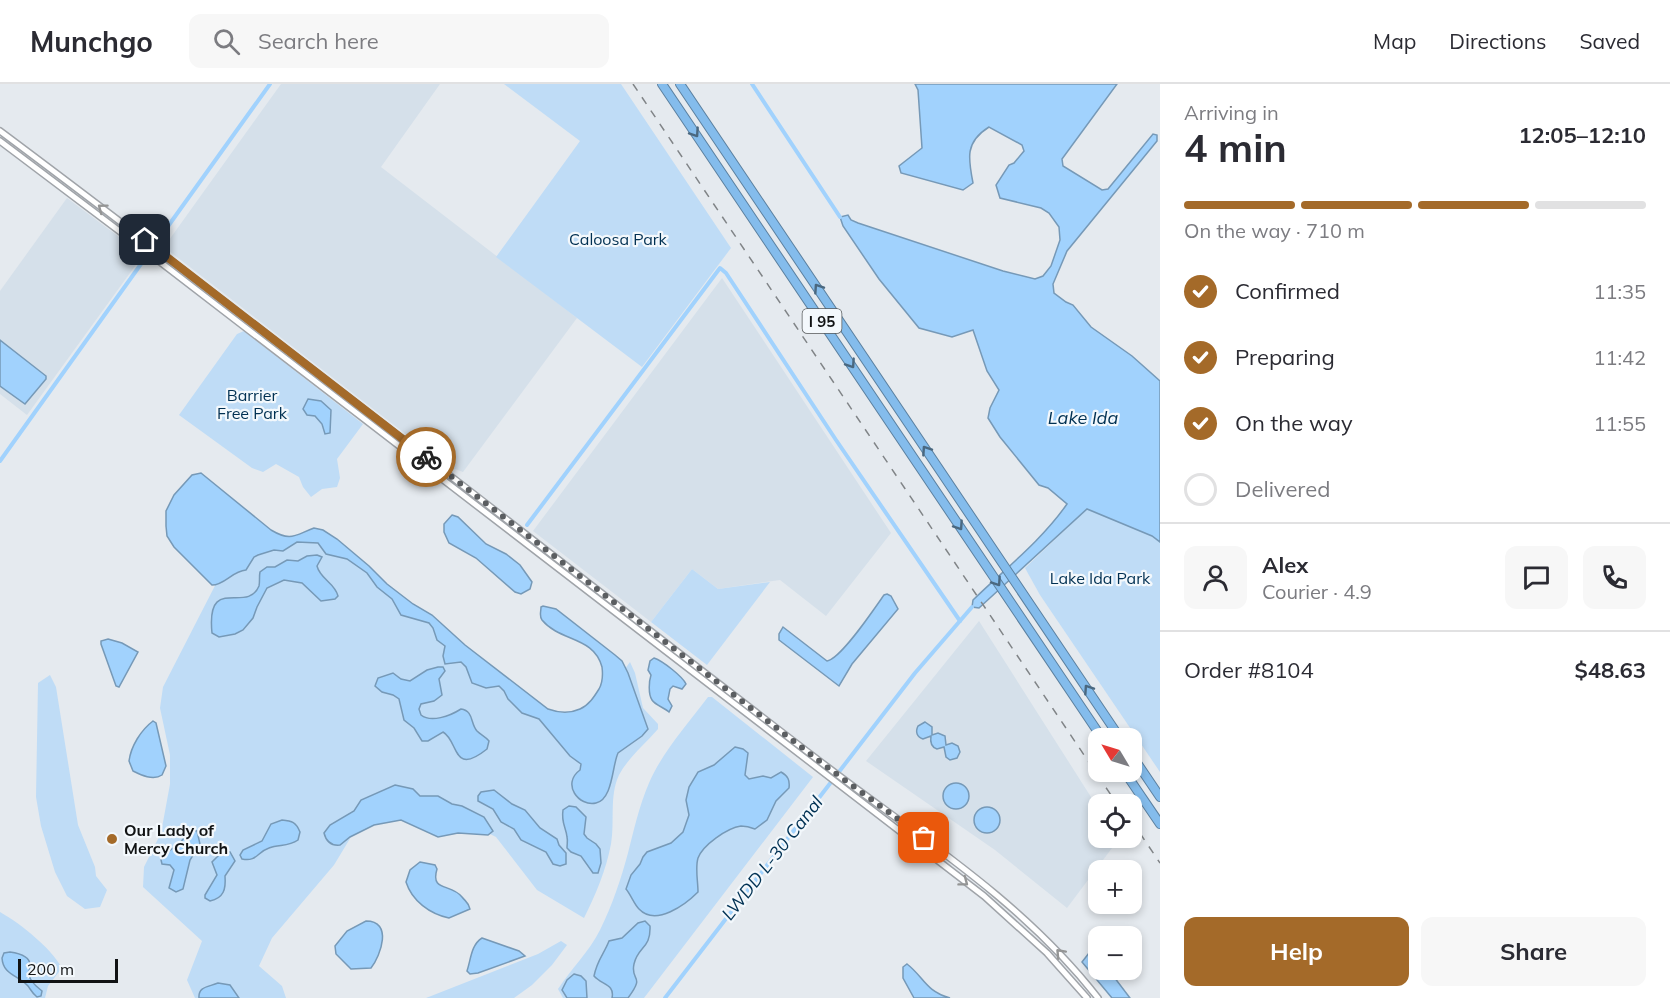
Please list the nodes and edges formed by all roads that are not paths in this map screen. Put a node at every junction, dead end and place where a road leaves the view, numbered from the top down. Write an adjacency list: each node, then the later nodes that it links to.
1 (662, 84): 7 (highway, I 95, one-way to 7)
2 (680, 84): 8 (highway, I 95, one-way to 2)
3 (0, 131): 5 (main road, one-way to 3)
4 (0, 141): 6 (main road)
5 (350, 398): 6 (main road); 14 (main road, one-way to 5)
6 (345, 405): 13 (main road, one-way to 13)
7 (1095, 728)
8 (1113, 728)
9 (1142, 770): 11 (highway)
10 (1131, 782): 12 (highway)
11 (1160, 797)
12 (1160, 824)
13 (1087, 998)
14 (1098, 998)

